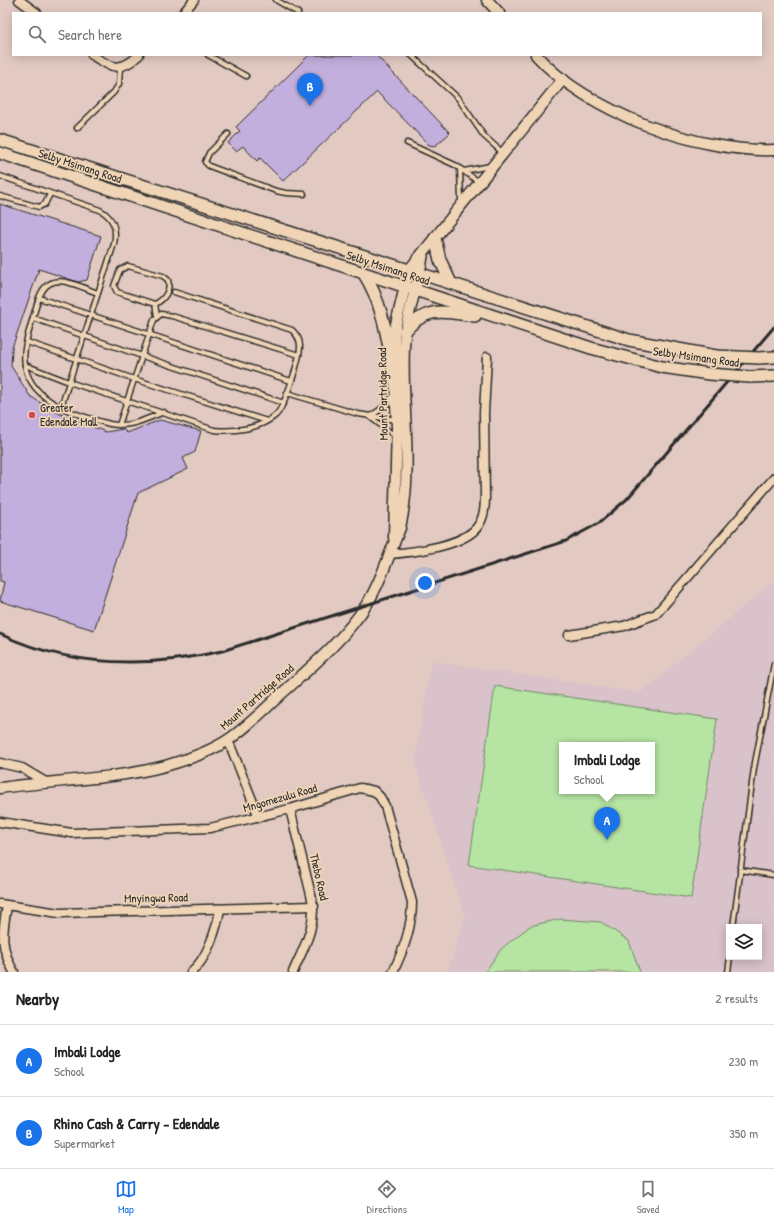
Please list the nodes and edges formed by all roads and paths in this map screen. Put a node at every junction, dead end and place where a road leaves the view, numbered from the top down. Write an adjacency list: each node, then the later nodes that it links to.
1 (19, 0): 5 (street)
2 (194, 0): 6 (street)
3 (276, 0): 7 (lane)
4 (488, 0): 8 (street)
5 (36, 12)
6 (184, 12)
7 (296, 12)
8 (498, 12)
9 (93, 56): 14 (street)
10 (138, 56): 14 (street)
11 (210, 56): 15 (lane)
12 (412, 56): 23 (lane)
13 (537, 56): 16 (street)
14 (120, 68): 17 (lane)
15 (246, 76)
16 (563, 79): 21 (street); 23 (street, Mount Partridge Road)
17 (77, 128)
18 (228, 134): 29 (lane)
19 (0, 140): 34 (main road, Selby Msimang Road)
20 (407, 143): 25 (lane)
21 (774, 150)
22 (0, 153): 35 (main road, Selby Msimang Road)
23 (503, 153): 24 (street, Mount Partridge Road)
24 (494, 164): 25 (lane); 27 (street, Mount Partridge Road)
25 (461, 169): 27 (lane); 31 (lane)
26 (0, 176): 28 (lane)
27 (480, 182): 31 (street, Mount Partridge Road)
28 (50, 194): 30 (lane); 41 (lane)
29 (304, 194)
30 (0, 196)
31 (461, 205): 32 (street, Mount Partridge Road)
32 (435, 238): 33 (street, Mount Partridge Road); 37 (main road)
33 (423, 253): 34 (street, Mount Partridge Road); 36 (street, Mount Partridge Road)
34 (409, 270): 36 (main road, Selby Msimang Road); 38 (street, Mount Partridge Road)
35 (364, 274): 38 (main road, Selby Msimang Road); 62 (main road)
36 (421, 274): 37 (main road, Selby Msimang Road); 39 (street, Mount Partridge Road)
37 (451, 283): 55 (main road, Selby Msimang Road, bridge)
38 (404, 286): 39 (main road, Selby Msimang Road); 62 (street, Mount Partridge Road)
39 (416, 290): 47 (main road, Selby Msimang Road); 48 (street, Mount Partridge Road)
40 (174, 292): 52 (lane)
41 (98, 293): 42 (lane); 44 (lane)
42 (40, 298): 44 (lane); 46 (lane)
43 (155, 304): 43 (lane); 45 (lane)
44 (91, 314): 49 (lane); 50 (lane)
45 (157, 316): 49 (lane); 52 (lane)
46 (33, 318): 50 (lane); 51 (lane)
47 (499, 319): 48 (main road); 58 (main road, Selby Msimang Road, bridge)
48 (405, 331): 69 (street, Mount Partridge Road)
49 (149, 333): 53 (lane); 60 (lane)
50 (84, 336): 53 (lane); 56 (lane)
51 (27, 342): 56 (lane); 57 (lane)
52 (299, 355): 60 (lane)
53 (142, 356): 59 (lane); 65 (lane)
54 (487, 357): 75 (street)
55 (774, 357)
56 (76, 359): 59 (lane); 61 (lane)
57 (25, 365): 61 (lane); 66 (lane)
58 (774, 376)
59 (134, 379): 64 (lane); 70 (lane)
60 (291, 381): 63 (lane)
61 (69, 382): 64 (lane); 66 (lane)
62 (395, 385): 68 (lane); 69 (street, Mount Partridge Road)
63 (287, 394): 65 (lane); 68 (lane)
64 (127, 402): 67 (lane); 71 (lane)
65 (284, 403): 70 (lane)
66 (61, 407): 71 (lane)
67 (164, 412): 70 (lane); 71 (lane)
68 (369, 416): 69 (lane); 72 (lane)
69 (402, 420): 72 (street, Mount Partridge Road); 74 (street, Mount Partridge Road)
70 (267, 421)
71 (119, 425)
72 (397, 437): 74 (street, Mount Partridge Road)
73 (774, 478): 76 (street)
74 (394, 542): 75 (street, Mount Partridge Road)
75 (390, 554): 78 (street, Mount Partridge Road)
76 (569, 635)
77 (774, 664): 85 (lane)
78 (228, 740): 80 (street, Mount Partridge Road); 83 (street)
79 (0, 763): 80 (street)
80 (47, 783): 81 (street, Mount Partridge Road)
81 (0, 788)
82 (290, 809): 83 (street, Mngomezulu Road); 88 (street, Thebo Road); 95 (street, Mngomezulu Road)
83 (259, 817): 84 (street, Mngomezulu Road)
84 (0, 822)
85 (740, 870): 86 (lane); 90 (lane)
86 (774, 875)
87 (4, 905): 89 (street, Mnyingwa Road); 92 (street)
88 (314, 906): 89 (street, Mnyingwa Road); 94 (street, Thebo Road)
89 (220, 909): 93 (street)
90 (733, 924)
91 (730, 960): 96 (lane)
92 (14, 972)
93 (191, 972)
94 (293, 972)
95 (393, 972)
96 (728, 972)

